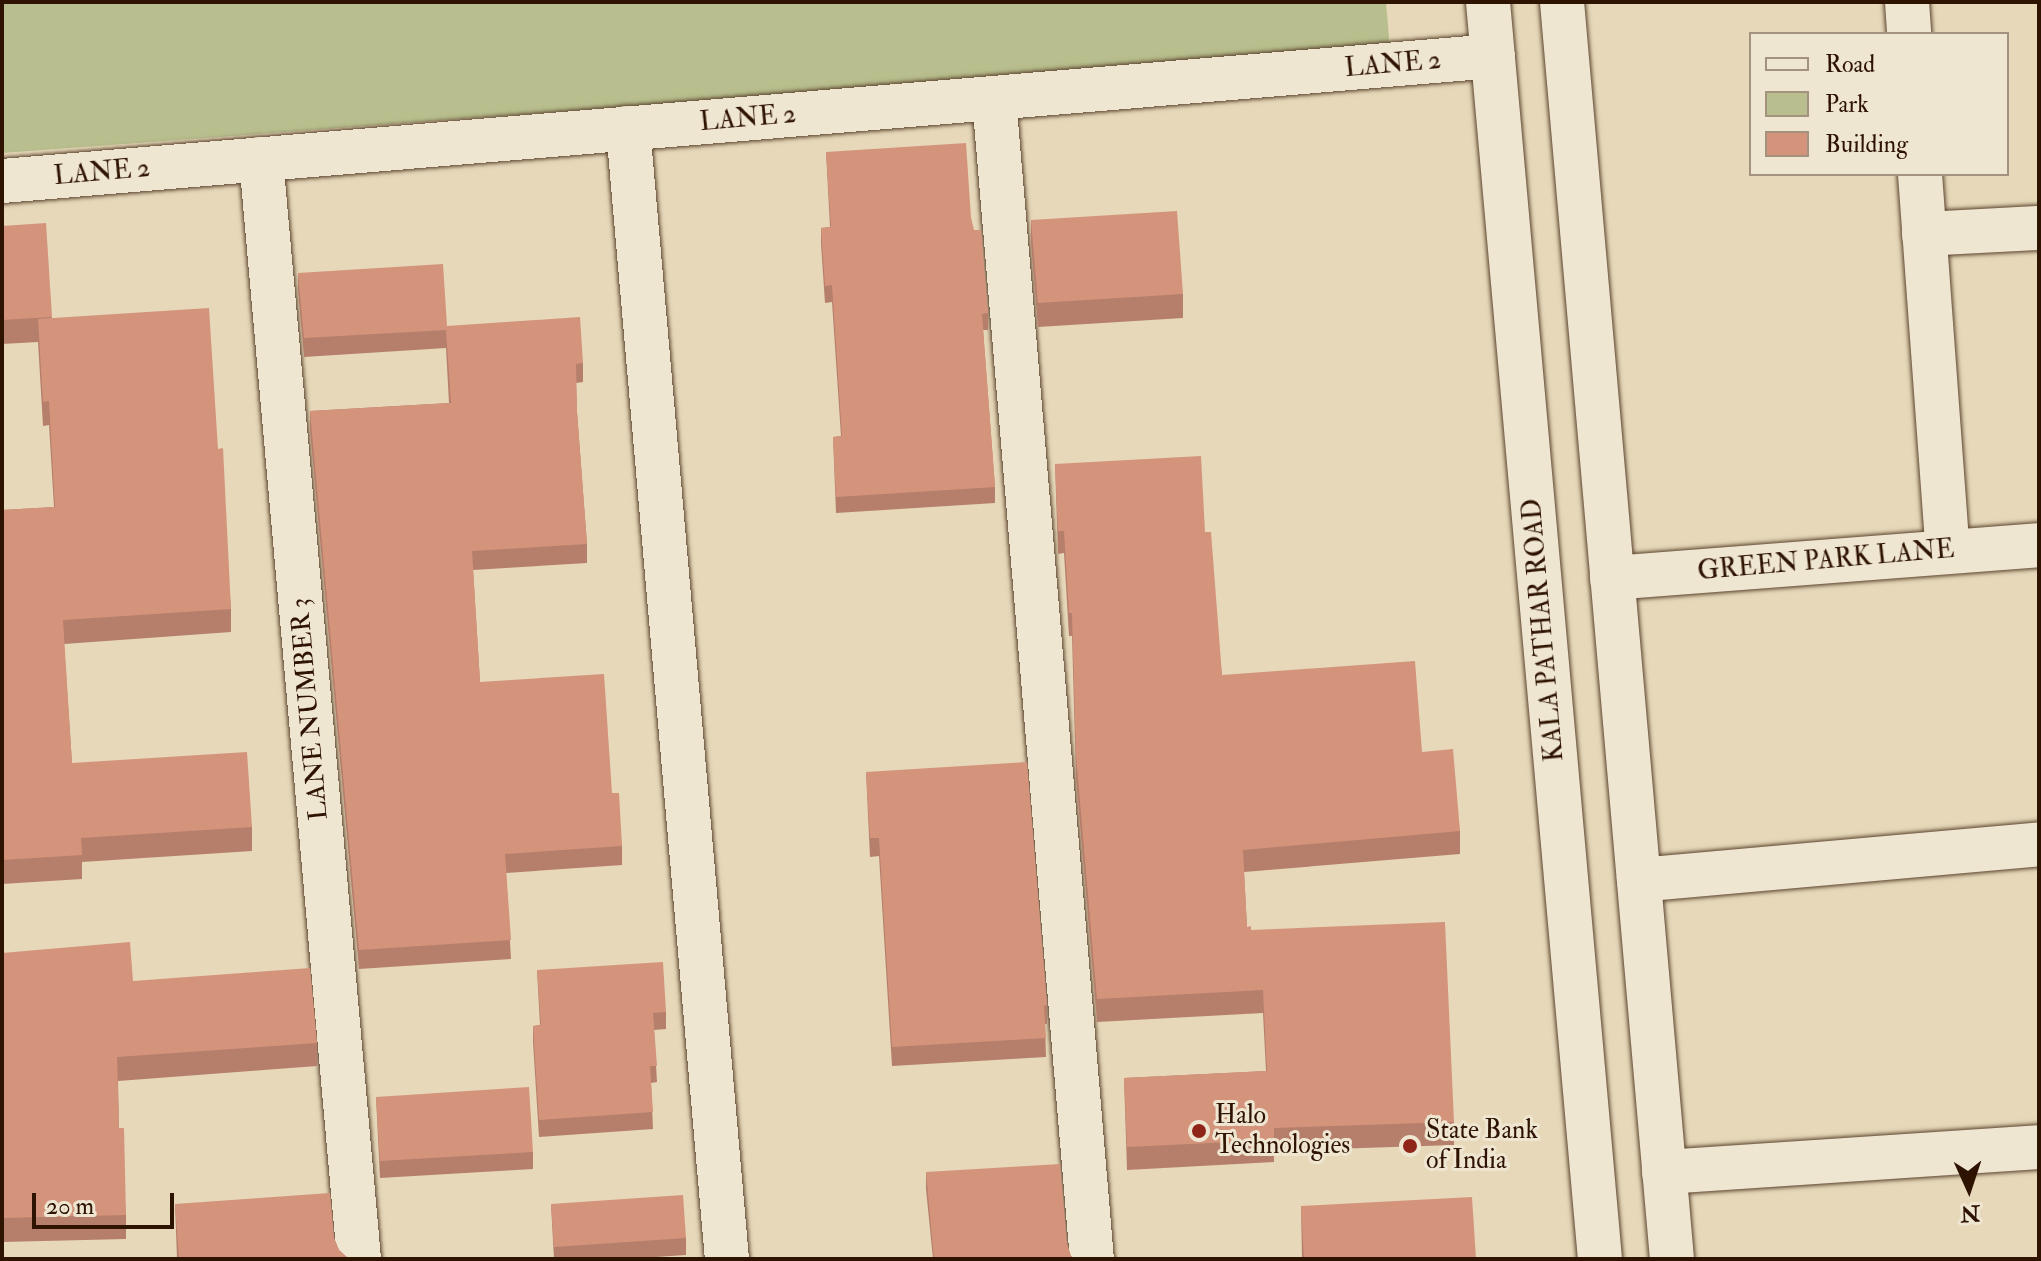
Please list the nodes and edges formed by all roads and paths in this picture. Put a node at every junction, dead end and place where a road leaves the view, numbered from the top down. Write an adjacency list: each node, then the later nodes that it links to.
1 (1488, 2): 5 (street, KALA PATHAR ROAD)
2 (1562, 2): 15 (street)
3 (1907, 2): 4 (street)
4 (1909, 32)
5 (1493, 56): 6 (street, LANE 2); 23 (street, KALA PATHAR ROAD)
6 (994, 98): 7 (street, LANE 2); 22 (street)
7 (628, 128): 8 (street, LANE 2); 21 (street)
8 (261, 159): 10 (street, LANE 2); 20 (street, LANE NUMBER 3)
9 (1920, 176): 12 (street)
10 (2, 181)
11 (2039, 228): 12 (street)
12 (1924, 234): 14 (street)
13 (2039, 545): 14 (street, GREEN PARK LANE)
14 (1948, 551): 15 (street, GREEN PARK LANE)
15 (1612, 578): 17 (street)
16 (2039, 844): 17 (street)
17 (1639, 880): 19 (street)
18 (2039, 1147): 19 (street)
19 (1664, 1172): 24 (street)
20 (359, 1259)
21 (727, 1259)
22 (1092, 1259)
23 (1600, 1259)
24 (1672, 1259)

